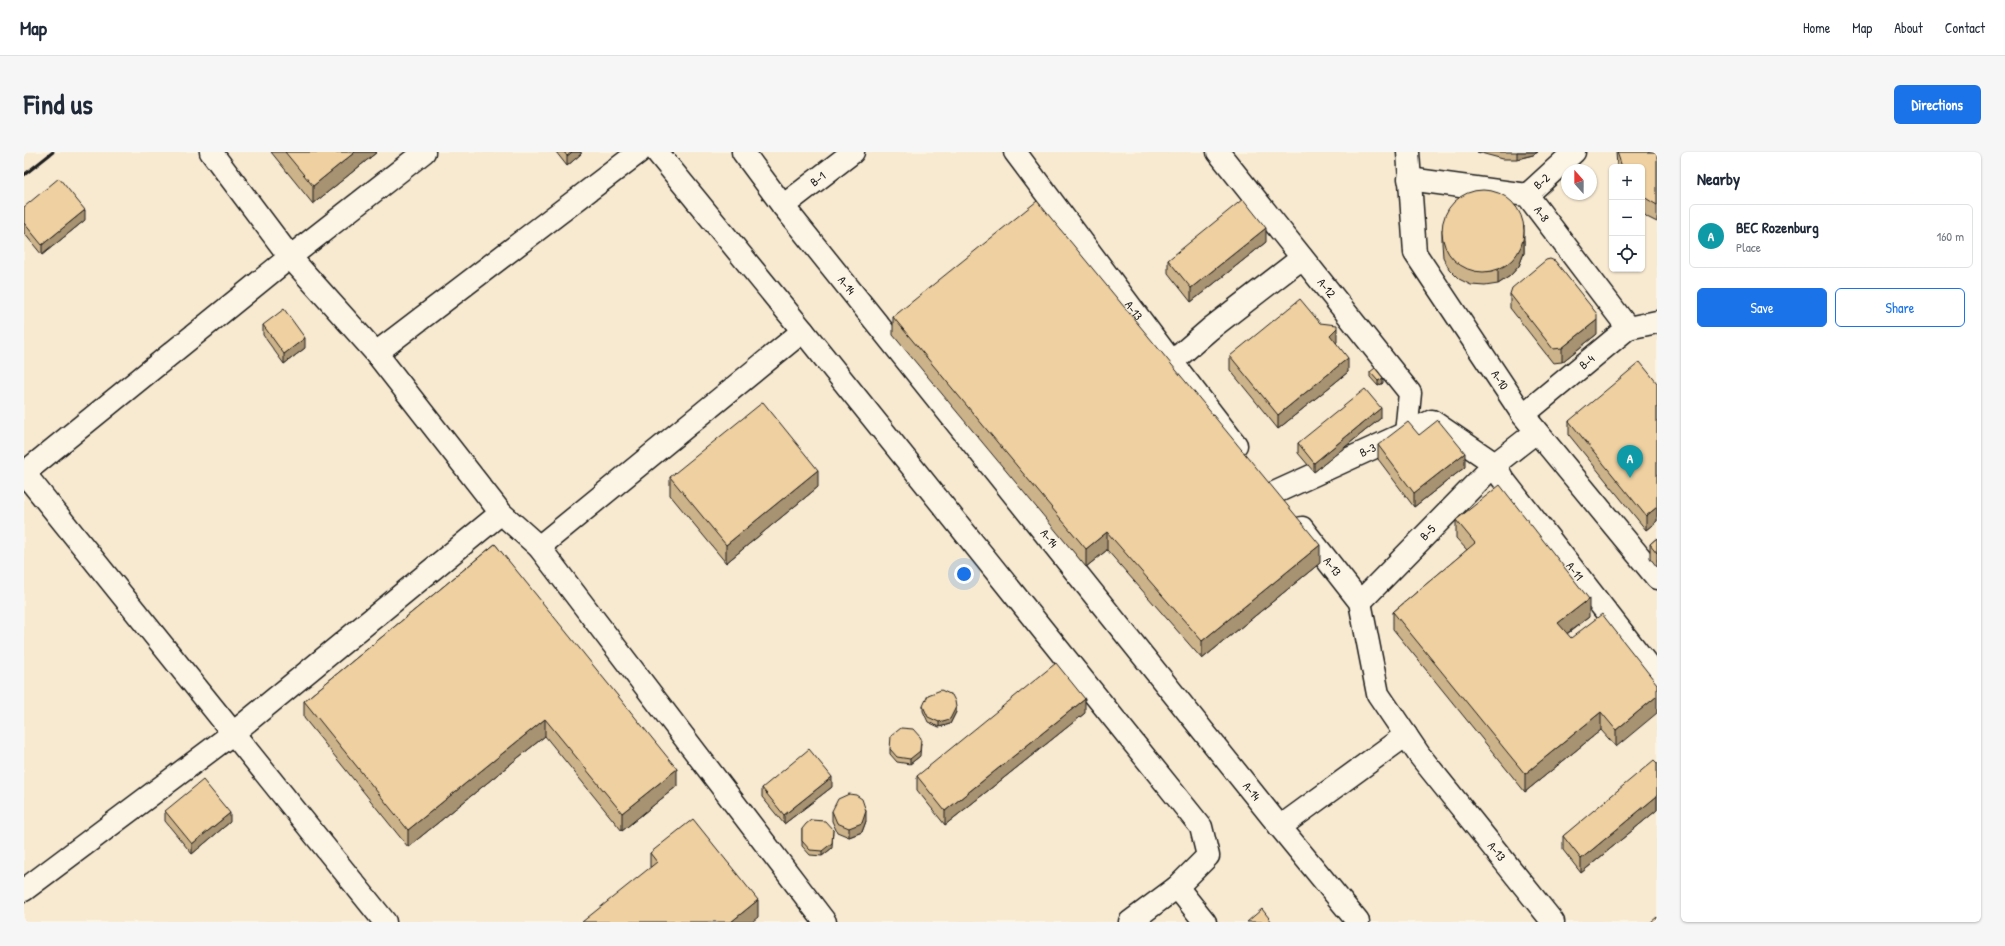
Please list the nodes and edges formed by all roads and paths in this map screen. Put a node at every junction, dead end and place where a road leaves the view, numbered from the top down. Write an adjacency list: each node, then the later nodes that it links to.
1 (211, 152): 14 (lane)
2 (424, 152): 14 (lane)
3 (639, 152): 19 (lane)
4 (657, 152): 18 (lane)
5 (743, 152): 13 (lane, A-14)
6 (853, 152): 13 (lane, B-1)
7 (1015, 152): 20 (lane, A-13)
8 (1218, 152): 15 (lane, A-12)
9 (1408, 152): 11 (lane, A-10)
10 (1574, 152): 12 (lane, B-2)
11 (1409, 179): 12 (lane, A-8); 21 (lane, A-10)
12 (1527, 194): 17 (lane, A-8)
13 (783, 206): 33 (lane, A-14)
14 (290, 257): 19 (lane); 24 (lane)
15 (1302, 258): 20 (lane); 22 (lane, A-12)
16 (1657, 322): 17 (lane, B-4)
17 (1628, 328): 21 (lane, B-4)
18 (803, 331): 27 (lane); 34 (lane)
19 (376, 353): 26 (lane)
20 (1172, 362): 25 (lane, A-13)
21 (1529, 423): 23 (lane); 28 (lane, A-10)
22 (1406, 433): 23 (lane, B-3); 25 (lane, B-3)
23 (1495, 464): 29 (lane, B-5); 30 (lane, A-11)
24 (24, 473): 31 (lane)
25 (1274, 493): 29 (lane, A-13)
26 (501, 513): 27 (lane); 31 (lane)
27 (539, 547): 37 (lane)
28 (1657, 578)
29 (1360, 602): 32 (lane, A-13)
30 (1657, 676)
31 (232, 734): 35 (lane); 36 (lane)
32 (1406, 735): 33 (lane); 41 (lane, A-13)
33 (1280, 827): 40 (lane, A-14)
34 (1177, 887): 38 (lane); 39 (lane)
35 (24, 890)
36 (385, 922)
37 (825, 922)
38 (1130, 922)
39 (1205, 922)
40 (1358, 922)
41 (1553, 922)

